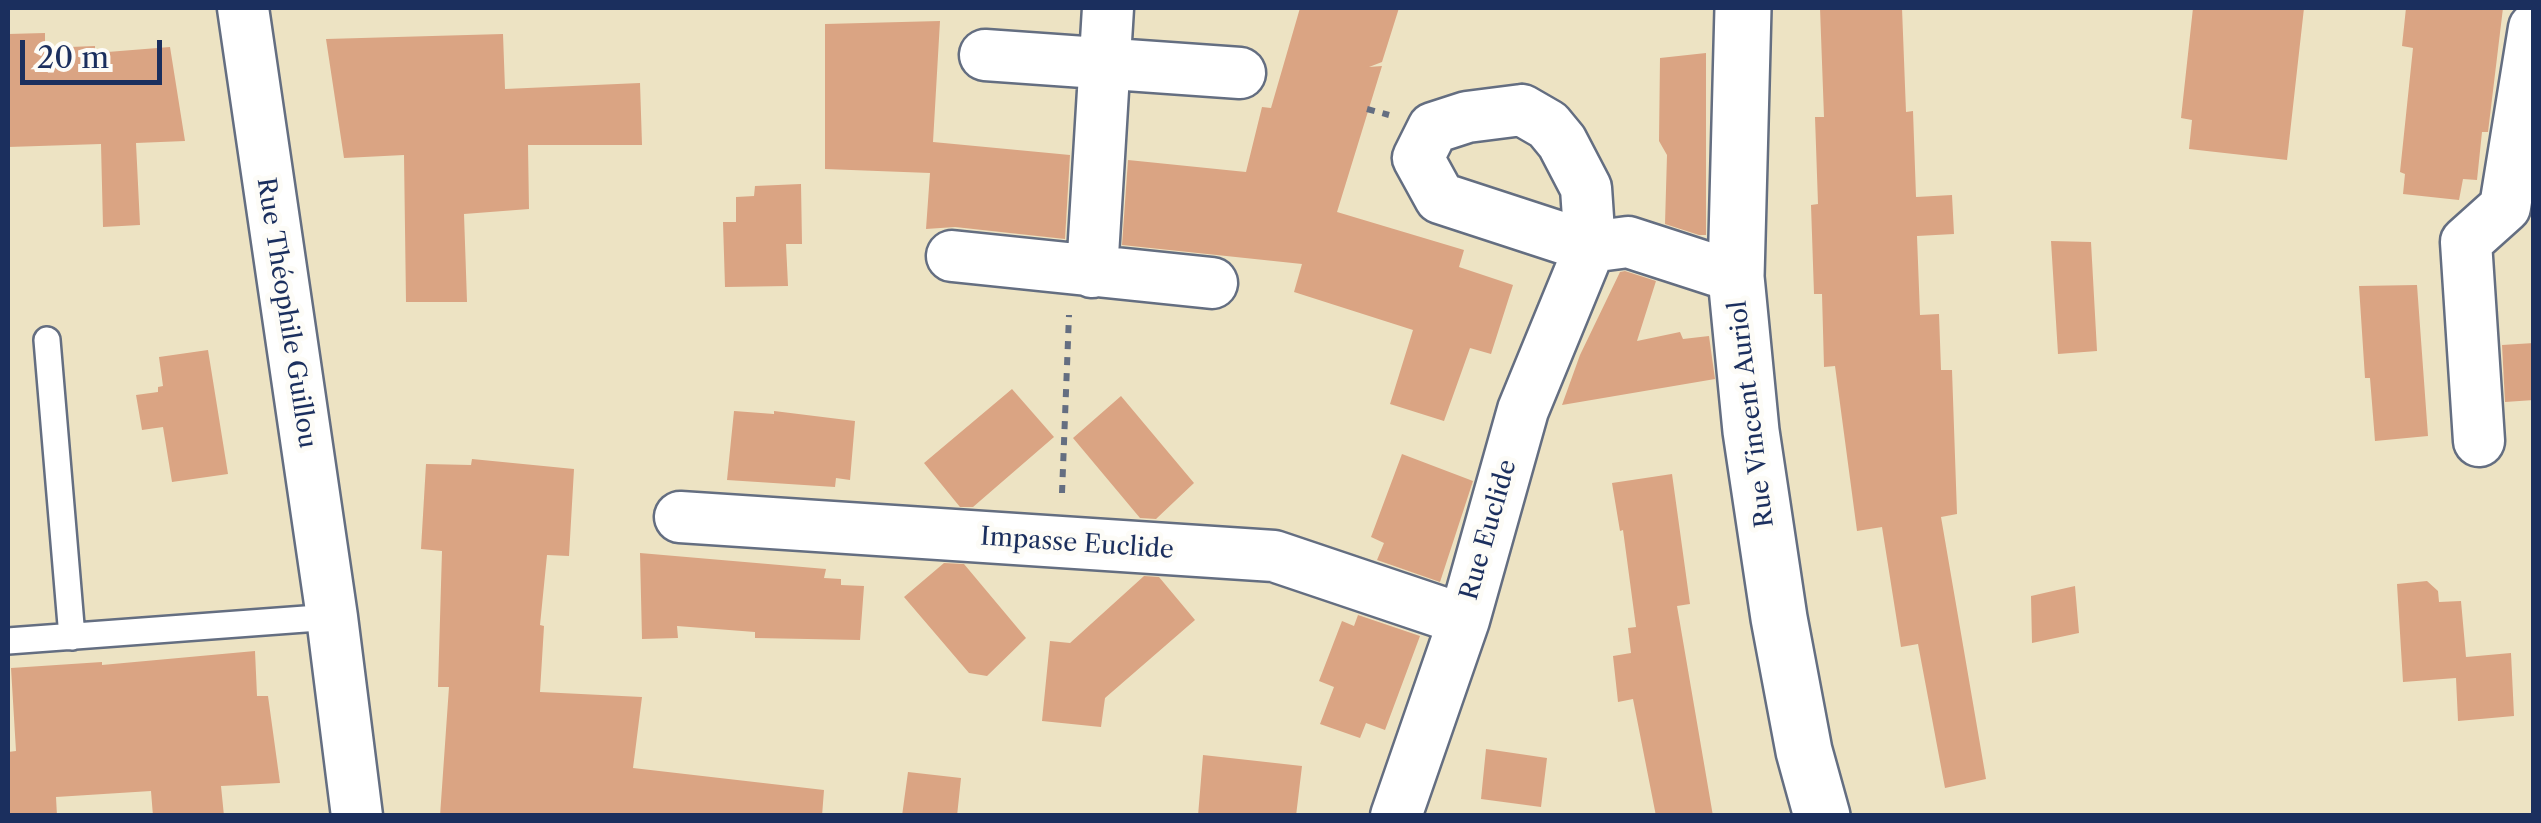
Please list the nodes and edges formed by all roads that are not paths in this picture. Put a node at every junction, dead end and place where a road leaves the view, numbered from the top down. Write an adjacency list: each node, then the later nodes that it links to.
1 (243, 8): 15 (street, Rue Théophile Guillou)
2 (1108, 8): 6 (street)
3 (1743, 8): 10 (street, Rue Vincent Auriol)
4 (2534, 28): 13 (street)
5 (985, 56): 6 (street)
6 (1104, 61): 7 (street); 9 (street)
7 (1240, 73)
8 (952, 256): 9 (street)
9 (1092, 272): 11 (street)
10 (1736, 277): 16 (street, Rue Euclide); 21 (street, Rue Vincent Auriol)
11 (1212, 283)
12 (47, 340): 17 (lane)
13 (2479, 440)
14 (680, 517): 16 (street, Impasse Euclide)
15 (332, 618): 17 (lane); 19 (street, Rue Théophile Guillou)
16 (1464, 620): 20 (street, Rue Euclide)
17 (72, 637): 18 (lane)
18 (8, 642)
19 (357, 816)
20 (1396, 816)
21 (1822, 816)

